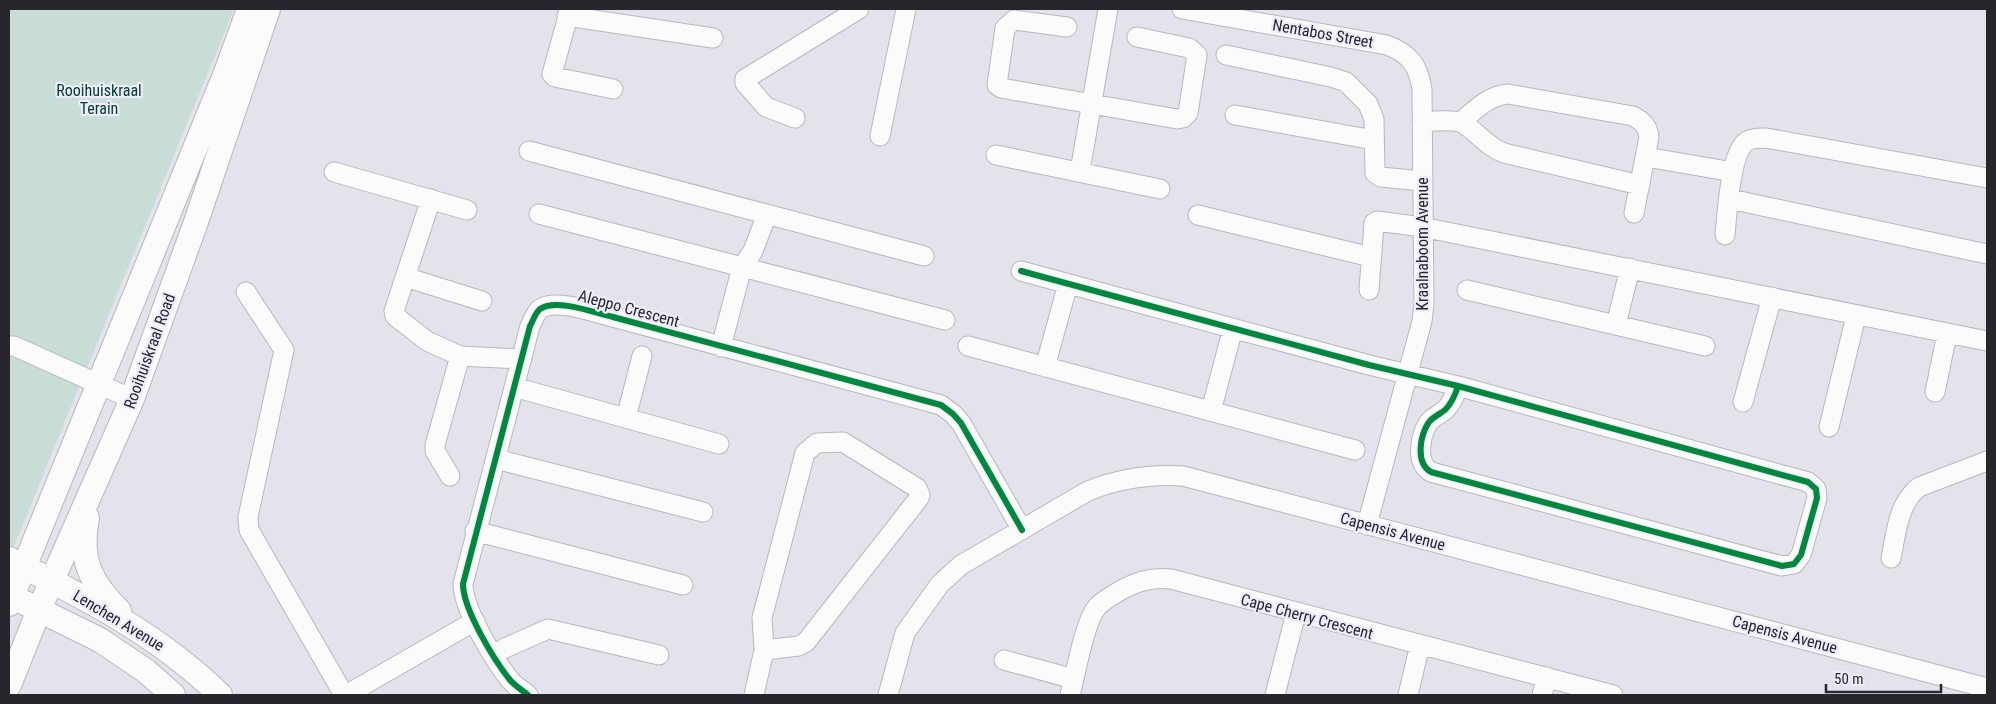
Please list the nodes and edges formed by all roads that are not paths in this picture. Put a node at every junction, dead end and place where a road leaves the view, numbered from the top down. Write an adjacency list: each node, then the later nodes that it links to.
1 (249, 9): 68 (main road, Rooihuiskraal Road)
2 (268, 9): 72 (main road, Rooihuiskraal Road)
3 (859, 9): 16 (street)
4 (906, 9): 19 (street)
5 (1108, 9): 14 (street)
6 (1182, 9): 11 (street, Nentabos Street)
7 (568, 12): 10 (street); 13 (street)
8 (1067, 27): 14 (street)
9 (1137, 37): 14 (street)
10 (713, 38)
11 (1403, 52): 17 (street, Kraalnaboom Avenue)
12 (1226, 55): 20 (street)
13 (613, 89)
14 (1091, 104): 24 (street)
15 (1235, 115): 20 (street)
16 (795, 118)
17 (1422, 122): 18 (street); 28 (street, Kraalnaboom Avenue)
18 (1461, 122): 23 (street); 29 (street)
19 (880, 136)
20 (1374, 140): 28 (street)
21 (529, 151): 36 (street)
22 (996, 155): 24 (street)
23 (1646, 157): 26 (street); 29 (street)
24 (1080, 171): 30 (street)
25 (334, 172): 32 (street)
26 (1733, 172): 27 (street); 31 (street)
27 (1987, 178)
28 (1422, 181): 38 (street, Kraalnaboom Avenue)
29 (1640, 185): 34 (street)
30 (1160, 189)
31 (1730, 199): 39 (street); 40 (street)
32 (431, 200): 33 (street); 46 (street)
33 (467, 210)
34 (1634, 213)
35 (540, 214): 43 (street)
36 (767, 214): 41 (street); 43 (street)
37 (1198, 215): 42 (street)
38 (1422, 227): 42 (street); 44 (street); 67 (street, Kraalnaboom Avenue)
39 (1725, 235)
40 (1987, 254)
41 (924, 256)
42 (1371, 257): 48 (street)
43 (742, 267): 54 (street); 62 (street)
44 (1630, 268): 51 (street); 55 (street)
45 (1021, 271): 47 (street)
46 (405, 277): 52 (street); 63 (street)
47 (1068, 284): 56 (street); 66 (street)
48 (1369, 290)
49 (1467, 290): 55 (street)
50 (246, 292): 107 (street)
51 (1772, 297): 53 (street); 73 (street)
52 (482, 301)
53 (1856, 316): 57 (street); 76 (street)
54 (945, 320)
55 (1616, 325): 61 (street)
56 (1233, 328): 67 (street); 74 (street)
57 (1947, 334): 58 (street); 71 (street)
58 (1987, 341)
59 (9, 346): 68 (street)
60 (968, 346): 66 (street)
61 (1705, 346)
62 (721, 347): 65 (street, Aleppo Crescent); 85 (street, Aleppo Crescent)
63 (460, 356): 65 (street); 81 (street)
64 (642, 356): 75 (street)
65 (522, 359): 70 (street, Aleppo Crescent)
66 (1045, 367): 74 (street)
67 (1408, 374): 69 (street); 84 (street, Kraalnaboom Avenue)
68 (98, 382): 72 (street); 88 (main road, Rooihuiskraal Road)
69 (1458, 386): 69 (street)
70 (514, 387): 75 (street); 79 (street, Aleppo Crescent)
71 (1935, 392)
72 (132, 398): 82 (main road, Rooihuiskraal Road)
73 (1743, 402)
74 (1211, 411): 78 (street)
75 (626, 418): 77 (street)
76 (1829, 427)
77 (719, 444)
78 (1355, 450)
79 (496, 460): 83 (street); 86 (street, Aleppo Crescent)
80 (1987, 460): 87 (street)
81 (450, 476)
82 (94, 489): 89 (main road, Rooihuiskraal Road); 95 (main road)
83 (703, 512)
84 (1367, 525): 85 (street, Capensis Avenue); 104 (street, Capensis Avenue)
85 (1022, 530): 110 (street, Capensis Avenue)
86 (476, 531): 90 (street); 94 (street, Aleppo Crescent)
87 (1891, 558)
88 (17, 563): 89 (main road, Lenchen Avenue); 91 (main road, Rooihuiskraal Road)
89 (52, 580): 92 (main road, Rooihuiskraal Road); 95 (main road, Lenchen Avenue)
90 (683, 586)
91 (10, 598): 92 (main road, Lenchen Avenue)
92 (39, 610): 102 (main road, Rooihuiskraal Road); 105 (main road, Lenchen Avenue)
93 (1296, 614): 96 (street, Cape Cherry Crescent); 103 (street, Cape Cherry Crescent); 111 (street)
94 (475, 621): 99 (street, Aleppo Crescent); 107 (street)
95 (136, 628): 106 (main road, Lenchen Avenue)
96 (1420, 645): 101 (street, Cape Cherry Crescent); 112 (street)
97 (764, 650): 97 (street); 109 (street)
98 (659, 655): 99 (street)
99 (494, 656): 108 (street, Aleppo Crescent)
100 (1004, 660): 103 (street)
101 (1547, 677): 113 (street); 114 (street, Cape Cherry Crescent)
102 (9, 685)
103 (1072, 687)
104 (1987, 688)
105 (173, 695)
106 (220, 695)
107 (345, 695)
108 (528, 695)
109 (754, 695)
110 (888, 695)
111 (1275, 695)
112 (1408, 695)
113 (1542, 695)
114 (1613, 695)

